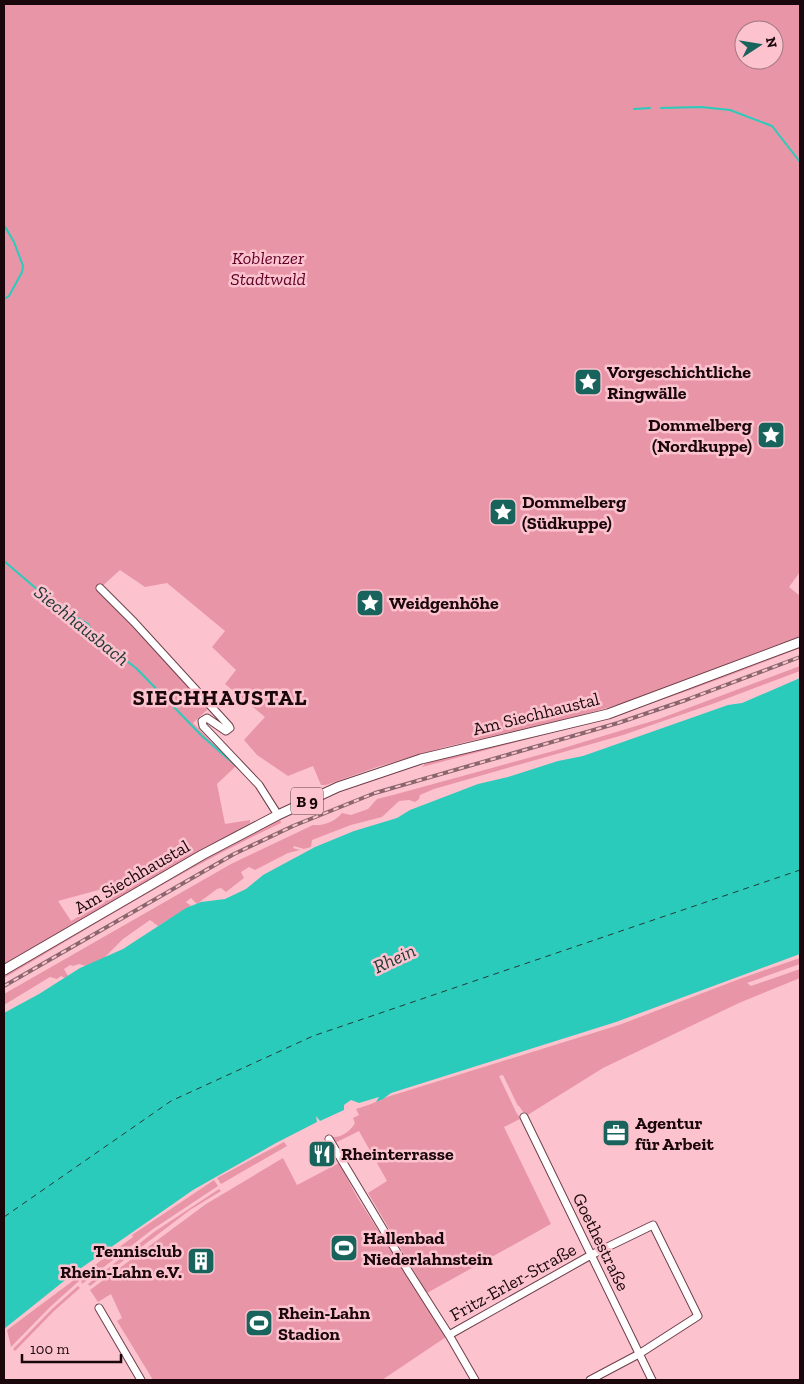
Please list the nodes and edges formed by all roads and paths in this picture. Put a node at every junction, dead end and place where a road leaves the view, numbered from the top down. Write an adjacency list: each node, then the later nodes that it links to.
1 (100, 588): 3 (street)
2 (800, 642): 3 (main road, Am Siechhaustal / B 9)
3 (278, 815): 4 (main road, Am Siechhaustal / B 9)
4 (4, 970)
5 (524, 1117): 7 (street, Goethestraße)
6 (329, 1139): 9 (street)
7 (591, 1255): 9 (street, Fritz-Erler-Straße); 10 (street, Goethestraße); 10 (street, Fritz-Erler-Straße)
8 (99, 1308): 11 (street)
9 (449, 1335): 12 (street)
10 (639, 1354): 13 (street); 14 (street, Goethestraße)
11 (141, 1380)
12 (475, 1380)
13 (590, 1380)
14 (652, 1380)

